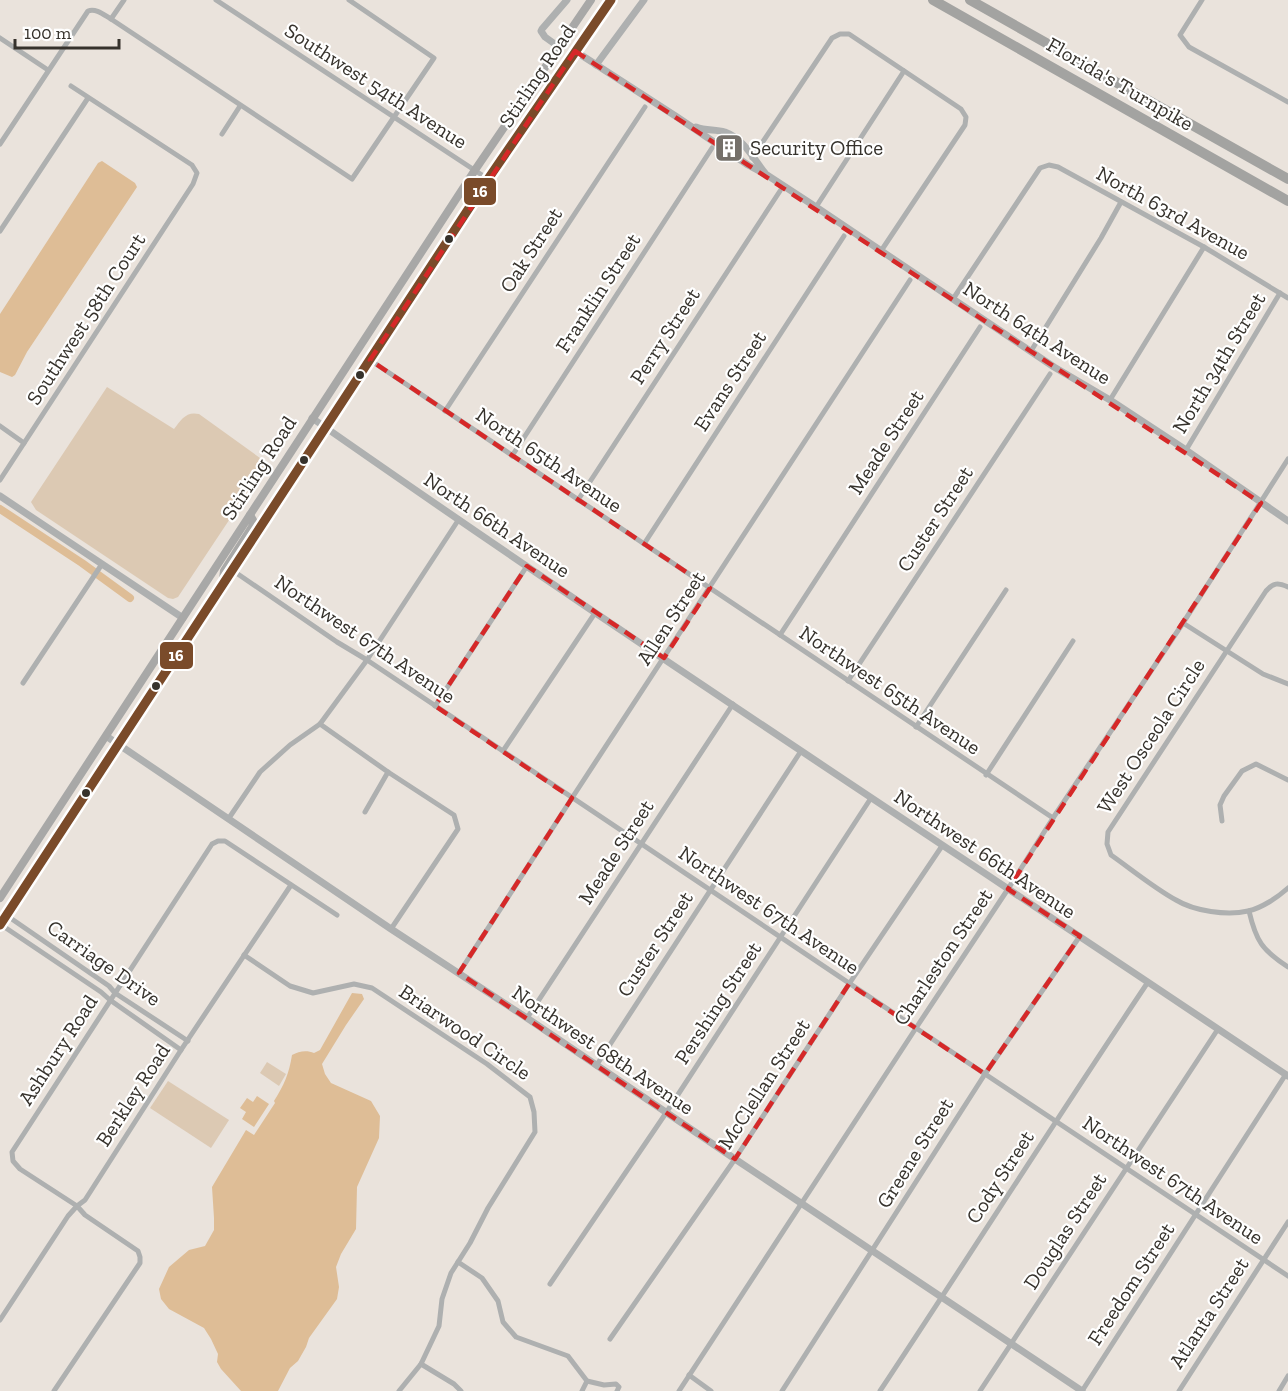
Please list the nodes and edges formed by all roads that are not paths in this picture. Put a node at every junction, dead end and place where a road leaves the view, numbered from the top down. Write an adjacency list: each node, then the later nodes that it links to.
1 (124, 0): 11 (street)
2 (216, 0): 23 (street, Southwest 54th Avenue)
3 (349, 0): 23 (street)
4 (567, 0): 13 (street)
5 (591, 0): 13 (main road, Stirling Road)
6 (611, 0): 14 (main road, Stirling Road)
7 (644, 0): 15 (street)
8 (933, 0): 35 (highway, Florida's Turnpike)
9 (970, 0): 33 (highway, Florida's Turnpike)
10 (1202, 0): 20 (street)
11 (111, 19): 16 (street); 21 (street)
12 (0, 38): 16 (street)
13 (559, 47): 30 (main road, Stirling Road)
14 (575, 51): 15 (street, North 64th Avenue); 32 (main road, Stirling Road)
15 (596, 65): 24 (street, North 64th Avenue)
16 (48, 70): 26 (street)
17 (904, 71): 28 (street); 37 (street); 41 (street)
18 (70, 86): 19 (street)
19 (88, 98): 38 (street); 55 (street, Southwest 58th Court)
20 (1288, 102)
21 (240, 106): 23 (street); 25 (street)
22 (645, 107): 51 (street, Oak Street)
23 (393, 117): 30 (street, Southwest 54th Avenue)
24 (682, 121): 28 (street, North 64th Avenue); 29 (street, North 64th Avenue)
25 (222, 134)
26 (0, 144)
27 (712, 148): 57 (street, Franklin Street)
28 (753, 157): 29 (street); 31 (street, North 64th Avenue)
29 (747, 165): 31 (street, North 64th Avenue)
30 (475, 170): 32 (street, Southwest 54th Avenue); 52 (main road, Stirling Road)
31 (766, 175): 37 (street, North 64th Avenue)
32 (488, 179): 48 (main road, Stirling Road)
33 (1288, 179)
34 (780, 191): 61 (street, Perry Street)
35 (1288, 201)
36 (1121, 202): 40 (street, North 63rd Avenue); 45 (street, North 63rd Avenue); 47 (street)
37 (816, 207): 41 (street, North 64th Avenue)
38 (0, 231)
39 (844, 236): 66 (street, Evans Street)
40 (1204, 247): 43 (street, North 63rd Avenue); 50 (street)
41 (880, 251): 45 (street, North 64th Avenue)
42 (910, 280): 72 (street, Allen Street)
43 (1281, 293): 44 (street, North 63rd Avenue); 56 (street, North 34th Street)
44 (1288, 298)
45 (953, 299): 47 (street, North 64th Avenue)
46 (981, 327): 77 (street, Meade Street)
47 (1031, 351): 50 (street, North 64th Avenue)
48 (370, 360): 51 (street, North 65th Avenue); 54 (main road, Stirling Road)
49 (1050, 374): 82 (street, Custer Street)
50 (1110, 400): 56 (street, North 64th Avenue)
51 (445, 411): 57 (street, North 65th Avenue)
52 (312, 418): 54 (street, North 66th Avenue); 63 (main road, Stirling Road)
53 (0, 426): 55 (street)
54 (325, 428): 64 (street, North 66th Avenue); 69 (main road, Stirling Road)
55 (24, 443): 59 (street, Southwest 58th Court)
56 (1186, 450): 62 (street, North 64th Avenue)
57 (512, 456): 61 (street, North 65th Avenue)
58 (1288, 459): 62 (street, Charleston Street)
59 (0, 480)
60 (0, 496): 67 (street)
61 (578, 500): 66 (street, North 65th Avenue)
62 (1261, 503): 65 (street, North 64th Avenue); 76 (street, Charleston Street)
63 (250, 514): 70 (main road); 75 (main road, Stirling Road)
64 (459, 519): 68 (street, North 66th Avenue); 81 (street)
65 (1288, 521)
66 (644, 544): 72 (street, North 65th Avenue)
67 (102, 564): 75 (street); 83 (street)
68 (527, 566): 74 (street, North 66th Avenue); 86 (street)
69 (232, 570): 70 (main road, Stirling Road); 81 (street, Northwest 67th Avenue)
70 (224, 582): 90 (main road, Stirling Road)
71 (1288, 587): 79 (street, West Osceola Circle)
72 (710, 588): 77 (street, Northwest 65th Avenue); 80 (street, Allen Street)
73 (1006, 590): 88 (street)
74 (595, 613): 80 (street, North 66th Avenue); 91 (street)
75 (183, 618): 89 (main road, Stirling Road)
76 (1183, 623): 79 (street); 100 (street, Charleston Street)
77 (780, 635): 82 (street, Northwest 65th Avenue)
78 (1073, 641): 94 (street)
79 (1226, 651): 84 (street); 109 (street, West Osceola Circle)
80 (664, 658): 85 (street, Northwest 66th Avenue); 96 (street, Allen Street)
81 (367, 660): 86 (street, Northwest 67th Avenue); 87 (street)
82 (848, 681): 88 (street, Northwest 65th Avenue)
83 (23, 683)
84 (1288, 684)
85 (733, 704): 92 (street, Northwest 66th Avenue); 102 (street, Meade Street)
86 (435, 706): 91 (street, Northwest 67th Avenue)
87 (321, 724): 93 (street); 99 (street)
88 (916, 727): 94 (street, Northwest 65th Avenue)
89 (106, 736): 90 (street, Northwest 68th Avenue); 108 (main road, Stirling Road)
90 (118, 744): 99 (street, Northwest 68th Avenue); 110 (main road, Stirling Road)
91 (503, 751): 96 (street, Northwest 67th Avenue)
92 (801, 751): 97 (street, Northwest 66th Avenue); 107 (street, Custer Street)
93 (388, 772): 98 (street); 113 (street)
94 (986, 775): 100 (street, Northwest 65th Avenue)
95 (1288, 780): 101 (street)
96 (572, 798): 102 (street, Northwest 67th Avenue); 120 (street, Allen Street)
97 (871, 798): 103 (street, Northwest 66th Avenue); 116 (street, Pershing Street)
98 (365, 812)
99 (229, 818): 113 (street, Northwest 68th Avenue)
100 (1053, 818): 106 (street, Charleston Street)
101 (1222, 821)
102 (641, 844): 107 (street, Northwest 67th Avenue); 125 (street, Meade Street)
103 (942, 846): 106 (street, Northwest 66th Avenue); 122 (street, McClellan Street)
104 (291, 885): 111 (street); 118 (street, Berkley Road); 123 (street, Ashbury Road)
105 (1288, 888): 109 (street, West Osceola Circle)
106 (1008, 889): 115 (street, Northwest 66th Avenue); 126 (street, Charleston Street)
107 (710, 890): 116 (street, Northwest 67th Avenue); 130 (street, Custer Street)
108 (0, 898)
109 (1249, 911): 119 (street)
110 (3, 914): 112 (main road, Stirling Road); 114 (street, Carriage Drive)
111 (337, 915)
112 (0, 924): 117 (street, Carriage Drive)
113 (391, 929): 120 (street, Northwest 68th Avenue)
114 (31, 933): 117 (street); 123 (street, Carriage Drive)
115 (1080, 936): 121 (street, Northwest 66th Avenue); 131 (street, Greene Street)
116 (780, 937): 122 (street, Northwest 67th Avenue); 133 (street, Pershing Street)
117 (25, 940): 124 (street, Carriage Drive)
118 (244, 955): 128 (street, Berkley Road); 143 (street, Briarwood Circle)
119 (1288, 968)
120 (459, 973): 125 (street, Northwest 68th Avenue)
121 (1148, 982): 127 (street, Northwest 66th Avenue); 134 (street, Cody Street)
122 (849, 984): 126 (street, Northwest 67th Avenue); 135 (street, McClellan Street)
123 (115, 993): 124 (street, Ashbury Road); 128 (street, Carriage Drive)
124 (110, 1000): 129 (street, Carriage Drive); 138 (street, Ashbury Road)
125 (527, 1018): 130 (street, Northwest 68th Avenue)
126 (916, 1028): 131 (street, Northwest 67th Avenue); 137 (street, Charleston Street)
127 (1218, 1029): 132 (street, Northwest 66th Avenue); 136 (street, Douglas Street)
128 (188, 1041): 129 (street, Berkley Road)
129 (182, 1050): 138 (street, Berkley Road)
130 (596, 1066): 133 (street, Northwest 68th Avenue)
131 (985, 1074): 134 (street, Northwest 67th Avenue); 141 (street, Greene Street)
132 (1287, 1075): 139 (street, Freedom Street)
133 (666, 1113): 135 (street, Northwest 68th Avenue); 145 (street, Pershing Street)
134 (1055, 1121): 136 (street, Northwest 67th Avenue); 146 (street, Cody Street)
135 (735, 1160): 137 (street, Northwest 68th Avenue); 148 (street, McClellan Street)
136 (1126, 1168): 139 (street, Northwest 67th Avenue); 149 (street, Douglas Street)
137 (801, 1203): 141 (street, Northwest 68th Avenue); 151 (street, Charleston Street)
138 (77, 1206): 147 (street, Berkley Road); 154 (street)
139 (1196, 1213): 142 (street, Northwest 67th Avenue); 164 (street, Freedom Street)
140 (1288, 1222): 142 (street, Atlanta Street)
141 (873, 1251): 146 (street, Northwest 68th Avenue); 161 (street, Greene Street)
142 (1263, 1259): 144 (street, Northwest 67th Avenue); 165 (street, Atlanta Street)
143 (458, 1262): 150 (street, Briarwood Circle); 153 (street)
144 (1288, 1276)
145 (550, 1284)
146 (942, 1298): 149 (street, Northwest 68th Avenue); 162 (street, Cody Street)
147 (0, 1320)
148 (610, 1339)
149 (1011, 1345): 163 (street, Douglas Street); 164 (street, Northwest 68th Avenue)
150 (421, 1364): 155 (street, Briarwood Circle); 156 (street)
151 (689, 1375): 159 (street, Charleston Street); 160 (street)
152 (1288, 1376): 166 (street)
153 (587, 1381): 157 (street); 158 (street)
154 (54, 1391)
155 (399, 1391)
156 (461, 1391)
157 (582, 1391)
158 (617, 1391)
159 (679, 1391)
160 (711, 1391)
161 (782, 1391)
162 (880, 1391)
163 (980, 1391)
164 (1082, 1391)
165 (1179, 1391)
166 (1279, 1391)

